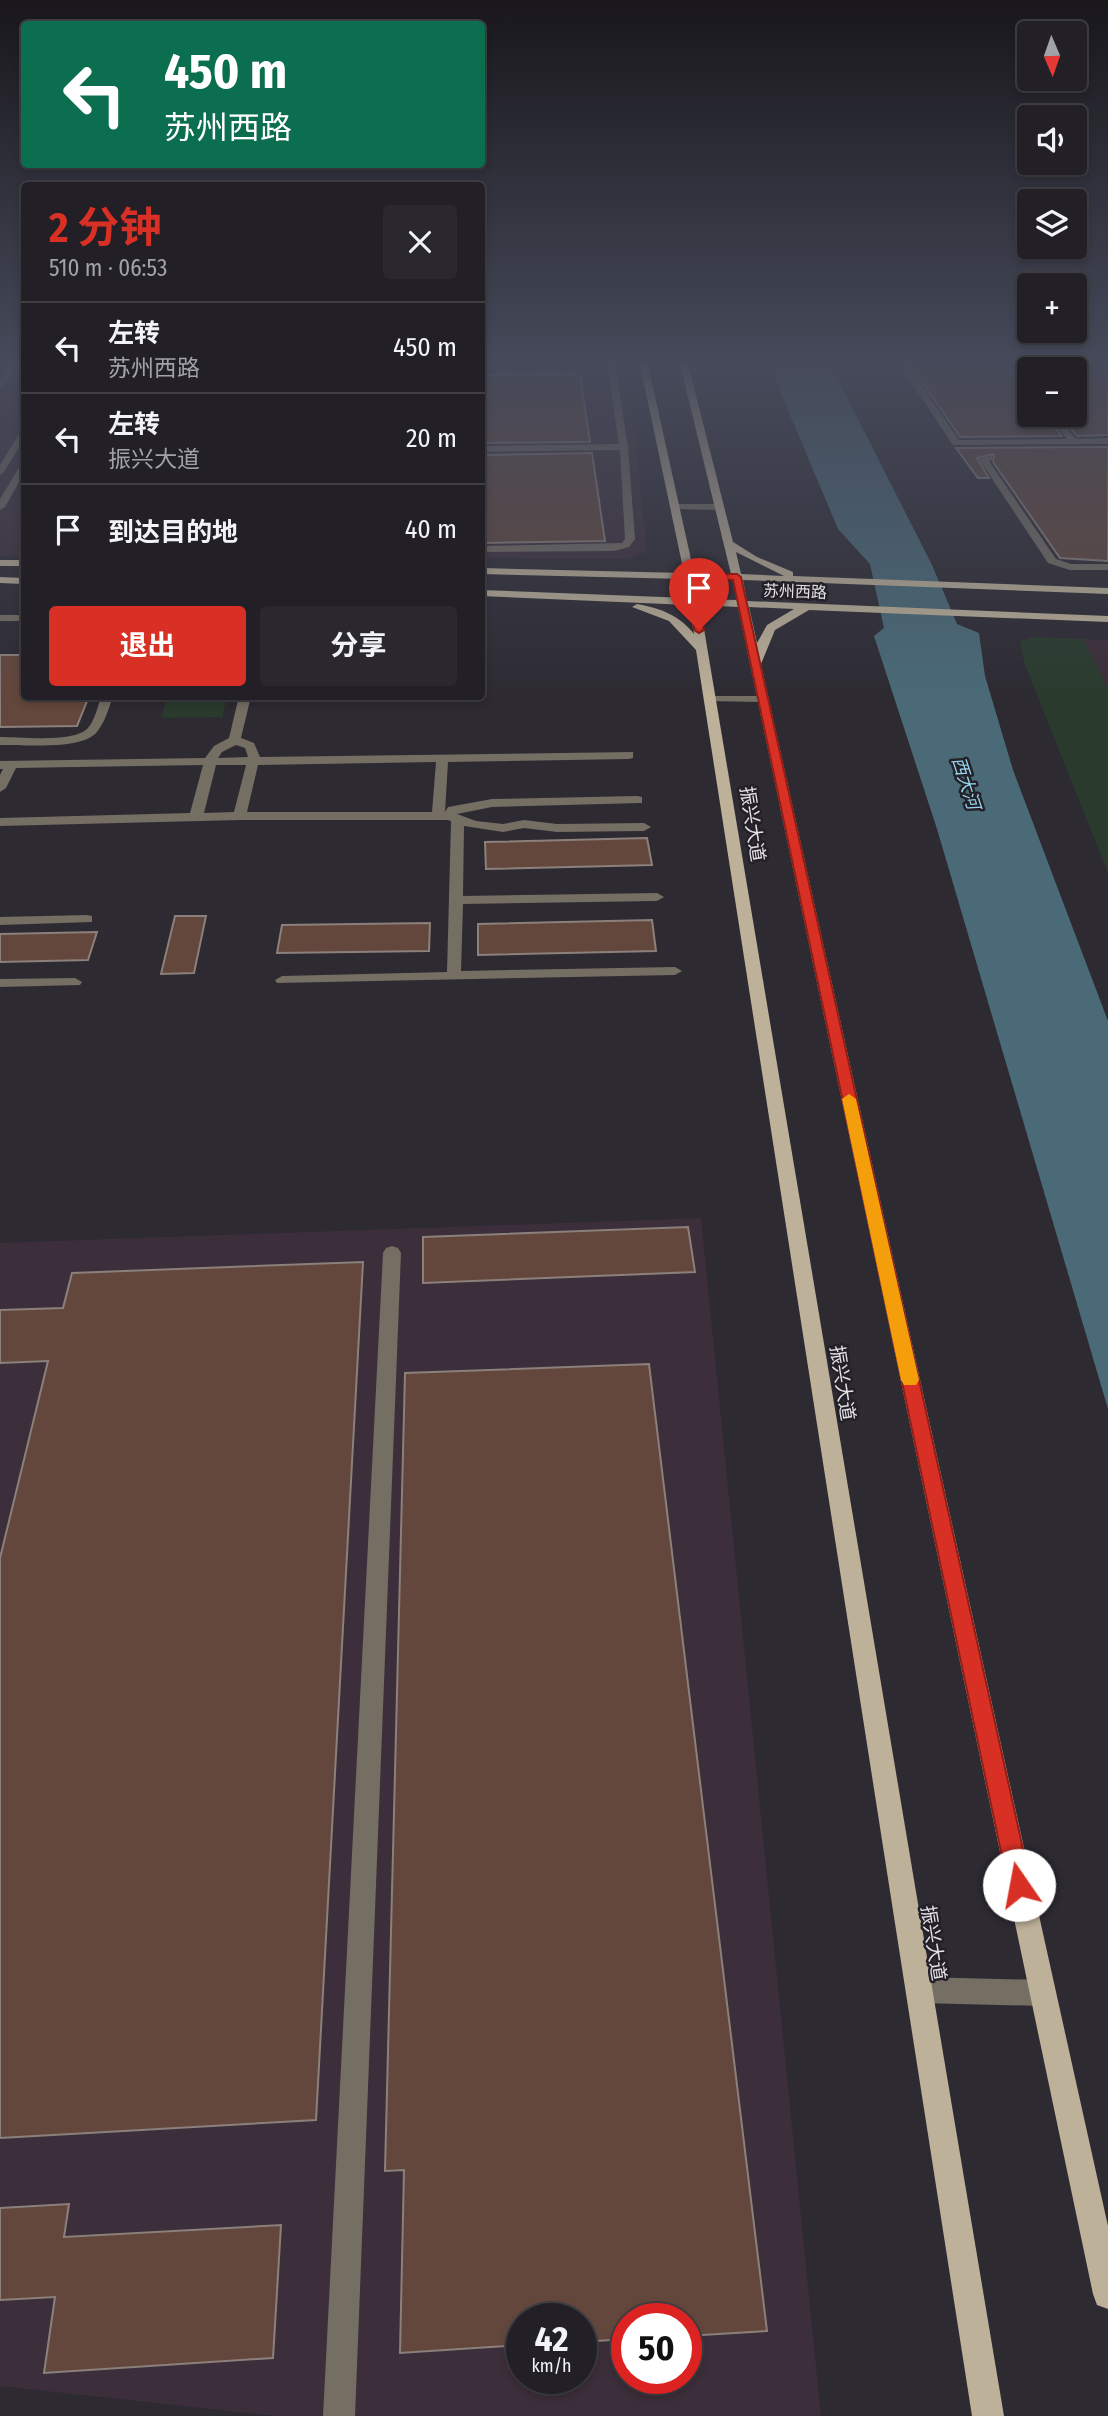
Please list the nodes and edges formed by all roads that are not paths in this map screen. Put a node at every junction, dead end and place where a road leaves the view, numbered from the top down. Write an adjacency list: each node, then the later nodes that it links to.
1 (20, 473): 8 (lane)
2 (626, 473): 10 (lane)
3 (668, 473): 6 (main road, 振兴大道)
4 (711, 473): 7 (main road, 振兴大道)
5 (992, 473): 14 (lane)
6 (675, 507): 7 (lane); 11 (main road, 振兴大道)
7 (719, 507): 9 (main road, 振兴大道)
8 (0, 508)
9 (728, 543): 18 (main road, 振兴大道); 20 (main road)
10 (485, 549)
11 (684, 549): 16 (main road); 17 (main road, 振兴大道)
12 (0, 563): 13 (main road)
13 (21, 563)
14 (1108, 567)
15 (485, 571): 16 (main road, 苏州西路)
16 (622, 575): 17 (main road, 苏州西路); 25 (main road)
17 (690, 576): 18 (main road, 苏州西路); 26 (main road, 振兴大道)
18 (737, 577): 20 (main road, 苏州西路); 27 (main road, 振兴大道)
19 (0, 580): 21 (main road)
20 (809, 580): 22 (main road, 苏州西路)
21 (21, 581)
22 (1108, 591)
23 (485, 593): 24 (main road, 苏州西路)
24 (571, 597): 25 (main road, 苏州西路); 32 (main road)
25 (615, 599): 26 (main road, 苏州西路)
26 (694, 603): 27 (main road, 苏州西路); 32 (main road, 振兴大道)
27 (742, 605): 28 (main road, 苏州西路); 33 (main road, 振兴大道)
28 (810, 607): 31 (main road, 苏州西路); 33 (main road)
29 (0, 618): 30 (lane)
30 (21, 618)
31 (1108, 619)
32 (703, 657): 34 (main road, 振兴大道)
33 (756, 669): 35 (main road, 振兴大道)
34 (710, 699): 35 (lane); 62 (main road, 振兴大道)
35 (762, 699): 63 (main road, 振兴大道)
36 (105, 700): 39 (lane)
37 (244, 700): 38 (lane)
38 (235, 740): 42 (lane); 43 (lane)
39 (0, 741)
40 (629, 755): 41 (lane)
41 (442, 759): 42 (lane); 49 (lane)
42 (253, 761): 43 (lane); 47 (lane)
43 (211, 762): 44 (lane); 48 (lane)
44 (5, 765): 45 (lane)
45 (0, 788)
46 (638, 800): 49 (lane)
47 (240, 816): 48 (lane); 49 (lane)
48 (195, 817): 50 (lane)
49 (448, 818): 51 (lane); 53 (lane)
50 (0, 821)
51 (644, 827)
52 (657, 897): 53 (lane)
53 (456, 900): 57 (lane)
54 (88, 919): 55 (lane)
55 (0, 921)
56 (675, 971): 57 (lane)
57 (454, 976): 58 (lane)
58 (282, 980)
59 (75, 982): 60 (lane)
60 (0, 983)
61 (392, 1253): 65 (lane)
62 (919, 1990): 63 (lane); 66 (main road, 振兴大道)
63 (1043, 1993): 64 (main road, 振兴大道)
64 (1108, 2294)
65 (340, 2416)
66 (988, 2416)

